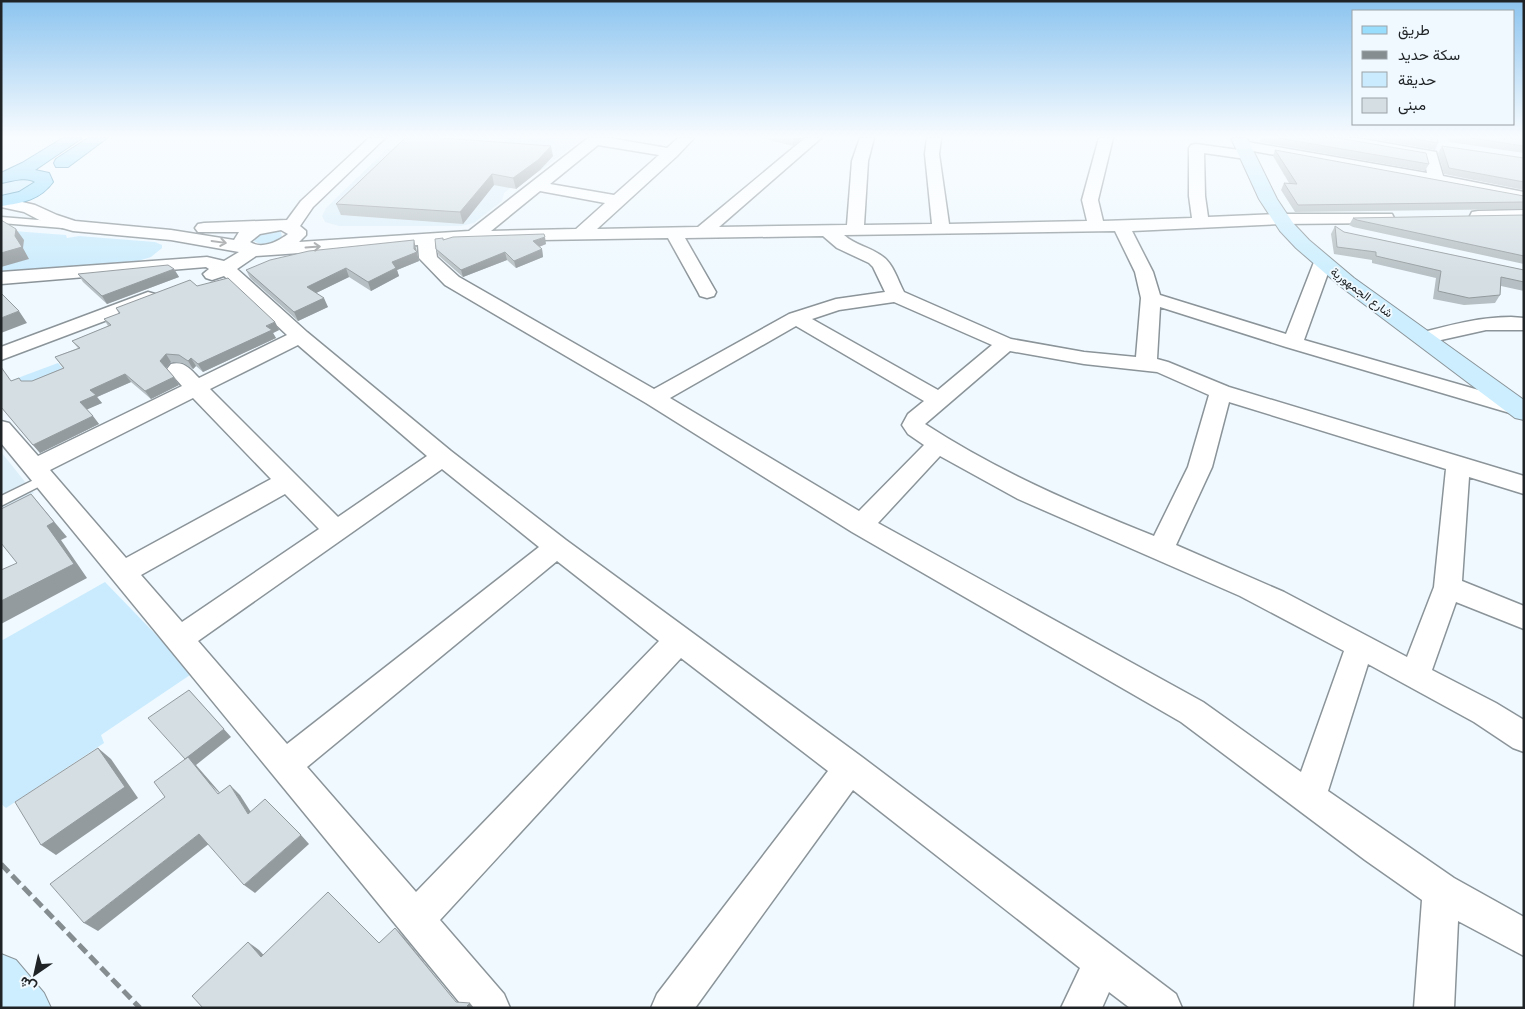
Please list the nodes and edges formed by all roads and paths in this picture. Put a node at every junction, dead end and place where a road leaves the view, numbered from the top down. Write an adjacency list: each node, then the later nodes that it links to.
1 (40, 185): 15 (main road)
2 (43, 185): 26 (street)
3 (327, 185): 16 (street)
4 (636, 185): 14 (street)
5 (758, 185): 33 (street)
6 (859, 185): 32 (street)
7 (936, 185): 30 (street)
8 (1094, 185): 27 (street)
9 (1196, 185): 23 (street)
10 (1262, 185): 20 (main road, شارع الجمهورية)
11 (1466, 185): 13 (street)
12 (537, 186): 14 (street); 38 (street)
13 (1524, 197)
14 (618, 201): 35 (street)
15 (1, 202): 25 (street)
16 (307, 204): 26 (street); 29 (street)
17 (1515, 215): 18 (street); 24 (street)
18 (1460, 217)
19 (1403, 218): 21 (street)
20 (1280, 219): 21 (street); 23 (street); 42 (main road, شارع الجمهورية)
21 (1329, 219): 36 (street)
22 (1, 220): 25 (lane)
23 (1202, 223): 28 (street)
24 (1524, 223)
25 (73, 226): 37 (street)
26 (269, 226): 29 (street); 41 (street)
27 (1096, 226): 28 (street); 30 (street)
28 (1121, 226): 49 (street)
29 (292, 227): 40 (street); 41 (street)
30 (941, 229): 32 (street)
31 (827, 230): 32 (street); 33 (street); 48 (street)
32 (856, 230)
33 (702, 233): 34 (street)
34 (674, 234): 35 (street); 47 (street)
35 (580, 235): 38 (street)
36 (1356, 235)
37 (171, 236): 41 (street, one-way to 41); 43 (street)
38 (474, 236): 39 (street)
39 (426, 239): 40 (street); 61 (street)
40 (377, 242): 41 (street, one-way to 40)
41 (247, 254): 43 (street); 45 (street); 52 (street)
42 (1323, 262): 53 (main road, شارع الجمهورية); 54 (street)
43 (146, 267): 44 (street)
44 (1, 278)
45 (190, 282)
46 (163, 292): 56 (street)
47 (707, 292)
48 (896, 296): 50 (street); 55 (street)
49 (1151, 298): 54 (street); 57 (street)
50 (796, 318): 61 (street); 62 (street)
51 (1524, 324): 53 (street)
52 (300, 336): 59 (street); 66 (street)
53 (1423, 338): 63 (main road, شارع الجمهورية)
54 (1292, 343): 63 (street)
55 (1006, 344): 57 (street); 62 (street)
56 (1, 354)
57 (1146, 364): 60 (street)
58 (178, 369): 59 (street)
59 (197, 388): 68 (street); 69 (street)
60 (1221, 392): 67 (street); 75 (street)
61 (654, 398): 72 (street)
62 (939, 400): 65 (street)
63 (1522, 411)
64 (1, 428): 68 (street)
65 (938, 444): 72 (street); 75 (street)
66 (443, 457): 73 (street); 74 (street)
67 (1458, 465): 70 (street); 77 (street)
68 (39, 474): 71 (lane); 76 (street)
69 (288, 481): 73 (street); 76 (street)
70 (1524, 485)
71 (1, 502)
72 (861, 525): 86 (street)
73 (336, 531): 79 (street)
74 (557, 546): 80 (street); 84 (street)
75 (1161, 549): 81 (street)
76 (123, 572): 79 (street)
77 (1448, 587): 78 (street); 82 (street)
78 (1524, 618)
79 (179, 639): 84 (street)
80 (679, 640): 85 (street); 88 (street)
81 (1360, 645): 82 (street); 86 (street)
82 (1415, 675): 83 (street)
83 (1524, 738)
84 (284, 765): 88 (street)
85 (850, 768): 90 (street); 94 (street)
86 (1309, 798): 87 (street)
87 (1441, 891): 89 (street); 97 (street)
88 (415, 919): 93 (street)
89 (1524, 937)
90 (1103, 963): 95 (street); 96 (street)
91 (1, 975): 92 (main road)
92 (29, 1008)
93 (490, 1008)
94 (671, 1008)
95 (1081, 1008)
96 (1162, 1008)
97 (1434, 1008)

